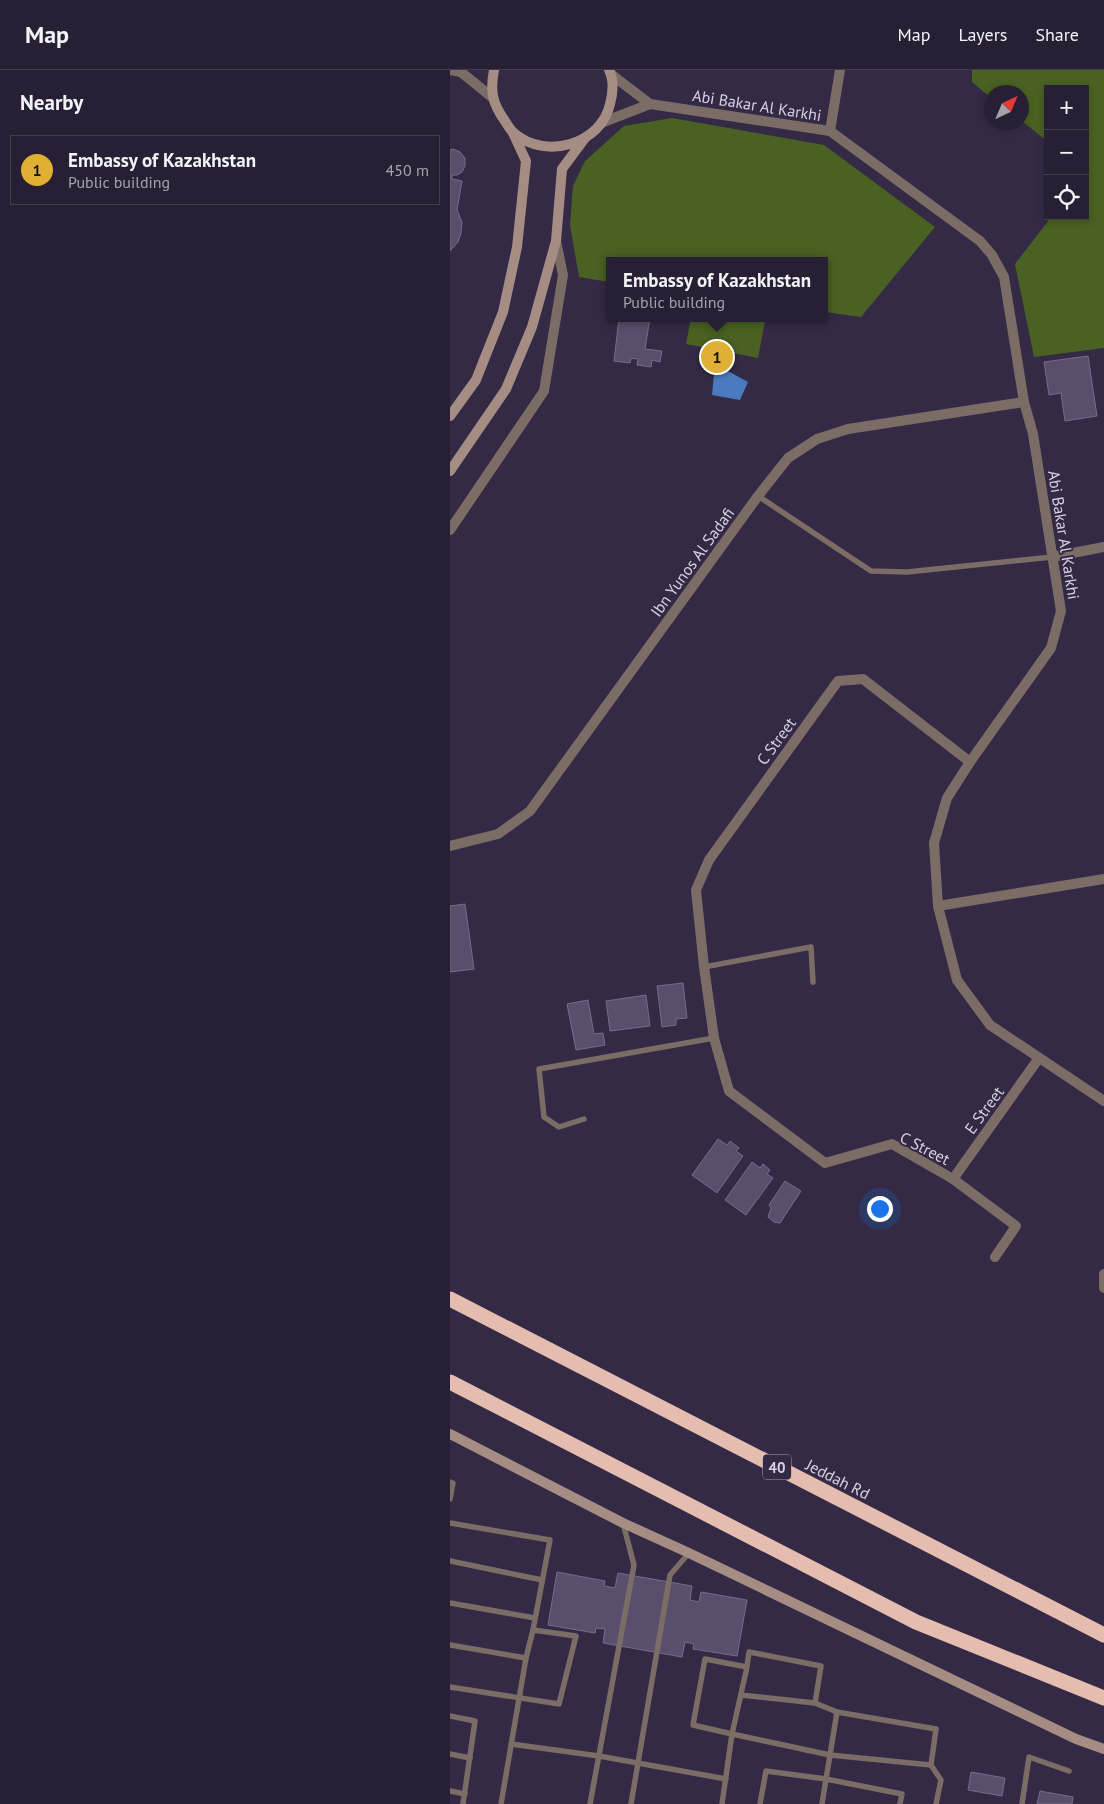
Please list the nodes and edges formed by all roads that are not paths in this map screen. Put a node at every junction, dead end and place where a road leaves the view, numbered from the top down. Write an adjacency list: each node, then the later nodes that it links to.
1 (494, 70): 5 (street)
2 (840, 70): 8 (street)
3 (459, 71): 5 (street)
4 (610, 73): 6 (street); 7 (street)
5 (493, 98): 9 (street)
6 (650, 104): 7 (street); 8 (street, Abi Bakar Al Karkhi)
7 (601, 123): 10 (street)
8 (830, 131): 12 (street, Abi Bakar Al Karkhi)
9 (513, 133): 10 (street); 13 (street)
10 (585, 138): 11 (street)
11 (556, 241): 14 (street); 16 (street)
12 (1024, 402): 15 (street, Ibn Yunos Al Sadafi); 18 (street, Abi Bakar Al Karkhi)
13 (450, 416)
14 (450, 471)
15 (758, 496): 18 (lane); 20 (street, Ibn Yunos Al Sadafi)
16 (450, 530)
17 (1104, 546): 18 (street)
18 (1052, 557): 19 (street, Abi Bakar Al Karkhi)
19 (970, 762): 22 (street, Abi Bakar Al Karkhi); 23 (street, C Street)
20 (450, 846)
21 (1104, 879): 22 (street)
22 (938, 906): 26 (street, Abi Bakar Al Karkhi)
23 (704, 967): 24 (lane); 25 (street, C Street)
24 (814, 982)
25 (714, 1038): 28 (lane); 29 (street, C Street)
26 (1039, 1058): 27 (street, Abi Bakar Al Karkhi); 29 (street, E Street)
27 (1104, 1101)
28 (584, 1119)
29 (953, 1179): 30 (street, C Street)
30 (995, 1257)
31 (1104, 1274): 32 (street)
32 (1104, 1288)
33 (450, 1299): 46 (highway, Jeddah Rd / 40)
34 (450, 1382): 53 (highway)
35 (450, 1434): 39 (street)
36 (450, 1482): 37 (lane)
37 (450, 1499)
38 (450, 1523): 42 (lane)
39 (623, 1523): 40 (street); 62 (lane)
40 (689, 1553): 59 (street); 64 (lane)
41 (450, 1561): 42 (lane)
42 (542, 1580): 44 (lane)
43 (450, 1603): 44 (lane)
44 (535, 1618): 45 (lane)
45 (533, 1630): 48 (lane); 52 (lane)
46 (1104, 1635)
47 (450, 1645): 48 (lane)
48 (526, 1658): 52 (lane)
49 (747, 1667): 51 (lane); 54 (lane); 57 (lane)
50 (450, 1687): 52 (lane)
51 (741, 1695): 54 (lane); 57 (lane)
52 (519, 1698): 58 (lane)
53 (1104, 1698)
54 (815, 1703): 55 (lane)
55 (837, 1712): 61 (lane); 65 (lane)
56 (450, 1716): 63 (lane)
57 (732, 1734): 61 (lane); 67 (lane)
58 (511, 1744): 62 (lane); 72 (lane)
59 (1104, 1749)
60 (450, 1754): 63 (lane)
61 (830, 1755): 65 (lane); 68 (lane)
62 (599, 1756): 64 (lane); 73 (lane)
63 (470, 1758): 70 (lane)
64 (638, 1764): 67 (lane); 74 (lane)
65 (931, 1765): 79 (lane)
66 (1069, 1771): 80 (lane)
67 (726, 1780): 75 (lane)
68 (826, 1780): 76 (lane); 77 (lane); 78 (lane)
69 (450, 1791): 70 (lane)
70 (465, 1794): 71 (lane)
71 (464, 1804)
72 (501, 1804)
73 (590, 1804)
74 (631, 1804)
75 (722, 1804)
76 (760, 1804)
77 (822, 1804)
78 (900, 1804)
79 (936, 1804)
80 (1022, 1804)

